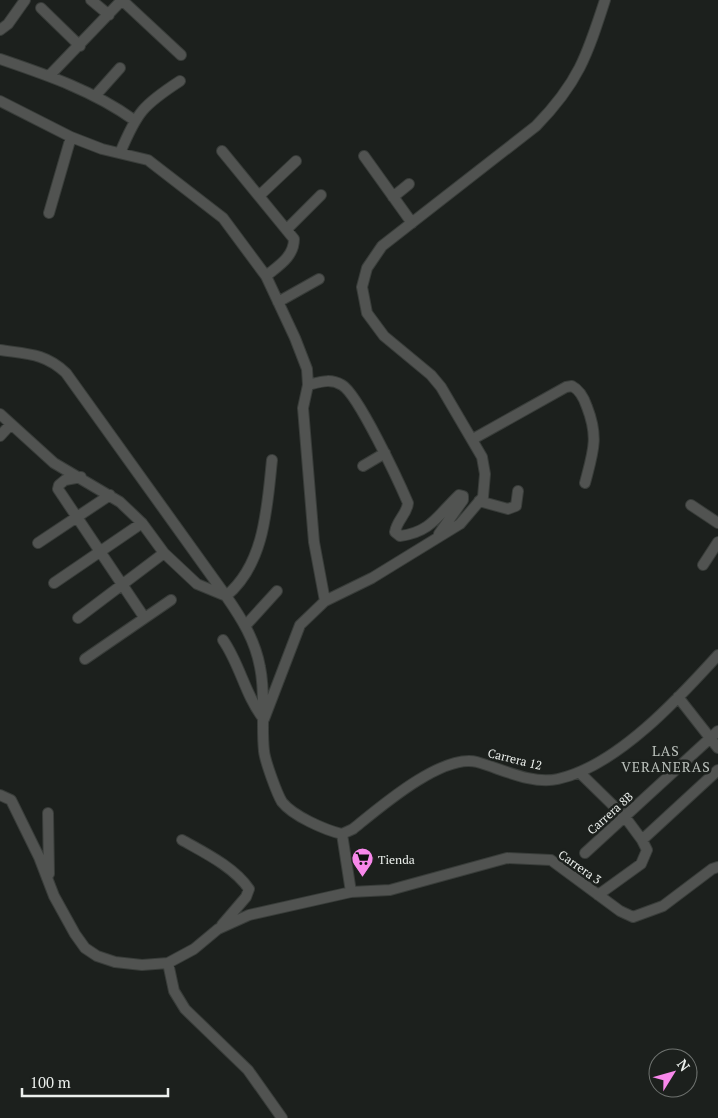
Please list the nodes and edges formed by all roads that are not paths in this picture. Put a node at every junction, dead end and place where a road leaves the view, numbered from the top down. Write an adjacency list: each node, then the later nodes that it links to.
1 (25, 0): 7 (street)
2 (91, 0): 6 (street)
3 (122, 0): 6 (street); 9 (street)
4 (605, 0): 27 (street)
5 (41, 8): 8 (street)
6 (109, 15): 8 (street)
7 (0, 30)
8 (80, 46): 12 (street)
9 (181, 55)
10 (0, 59): 12 (street)
11 (120, 68): 14 (street)
12 (50, 76): 14 (street)
13 (180, 81): 16 (street)
14 (95, 96): 16 (street)
15 (0, 101): 17 (street)
16 (134, 120): 19 (street)
17 (71, 137): 19 (street); 26 (street)
18 (222, 151): 23 (street)
19 (120, 153): 29 (street)
20 (364, 156): 25 (street)
21 (296, 161): 23 (street)
22 (409, 184): 25 (street)
23 (260, 195): 28 (street)
24 (321, 195): 28 (street)
25 (393, 197): 27 (street)
26 (49, 212)
27 (412, 223): 37 (street)
28 (287, 229): 29 (street)
29 (266, 276): 31 (street)
30 (319, 279): 31 (street)
31 (278, 302): 33 (street)
32 (0, 350): 59 (street)
33 (308, 385): 38 (street); 61 (street)
34 (0, 414): 35 (street)
35 (11, 424): 36 (street); 41 (street)
36 (0, 436)
37 (473, 439): 42 (street); 45 (street)
38 (385, 453): 40 (street); 50 (street)
39 (272, 460): 59 (street)
40 (363, 466)
41 (81, 477): 44 (street); 47 (street)
42 (585, 483)
43 (518, 491): 45 (street)
44 (110, 495): 47 (street); 48 (street)
45 (480, 501): 50 (street)
46 (691, 505): 49 (street)
47 (76, 516): 52 (street); 53 (street)
48 (142, 523): 53 (street); 54 (street)
49 (718, 523)
50 (436, 539): 61 (street)
51 (718, 542): 55 (street)
52 (38, 543)
53 (100, 551): 56 (street); 57 (street)
54 (164, 553): 57 (street); 59 (street)
55 (703, 565)
56 (54, 583)
57 (121, 584): 62 (street); 63 (street)
58 (277, 591): 64 (street)
59 (226, 596): 64 (street)
60 (171, 600): 63 (street)
61 (325, 601): 69 (street)
62 (78, 618)
63 (144, 618): 67 (street)
64 (246, 625): 69 (street)
65 (223, 640): 69 (street)
66 (718, 655): 68 (street, Carrera 12)
67 (85, 659)
68 (678, 697): 70 (street); 73 (street, Carrera 12)
69 (264, 719): 77 (street)
70 (714, 734): 71 (street); 76 (street, Carrera 8B)
71 (718, 748)
72 (718, 770): 79 (street)
73 (579, 772): 76 (street); 77 (street, Carrera 12)
74 (0, 795): 82 (street)
75 (48, 813): 82 (street)
76 (626, 817): 79 (street); 80 (street, Carrera 8B)
77 (342, 834): 83 (street)
78 (182, 840): 85 (street)
79 (642, 840): 84 (street)
80 (585, 853)
81 (718, 867): 84 (street, Carrera 3)
82 (49, 882): 86 (street)
83 (352, 892): 84 (street, Carrera 3); 85 (street, Carrera 3)
84 (598, 895)
85 (218, 929): 86 (street)
86 (168, 963): 87 (street)
87 (282, 1118)

